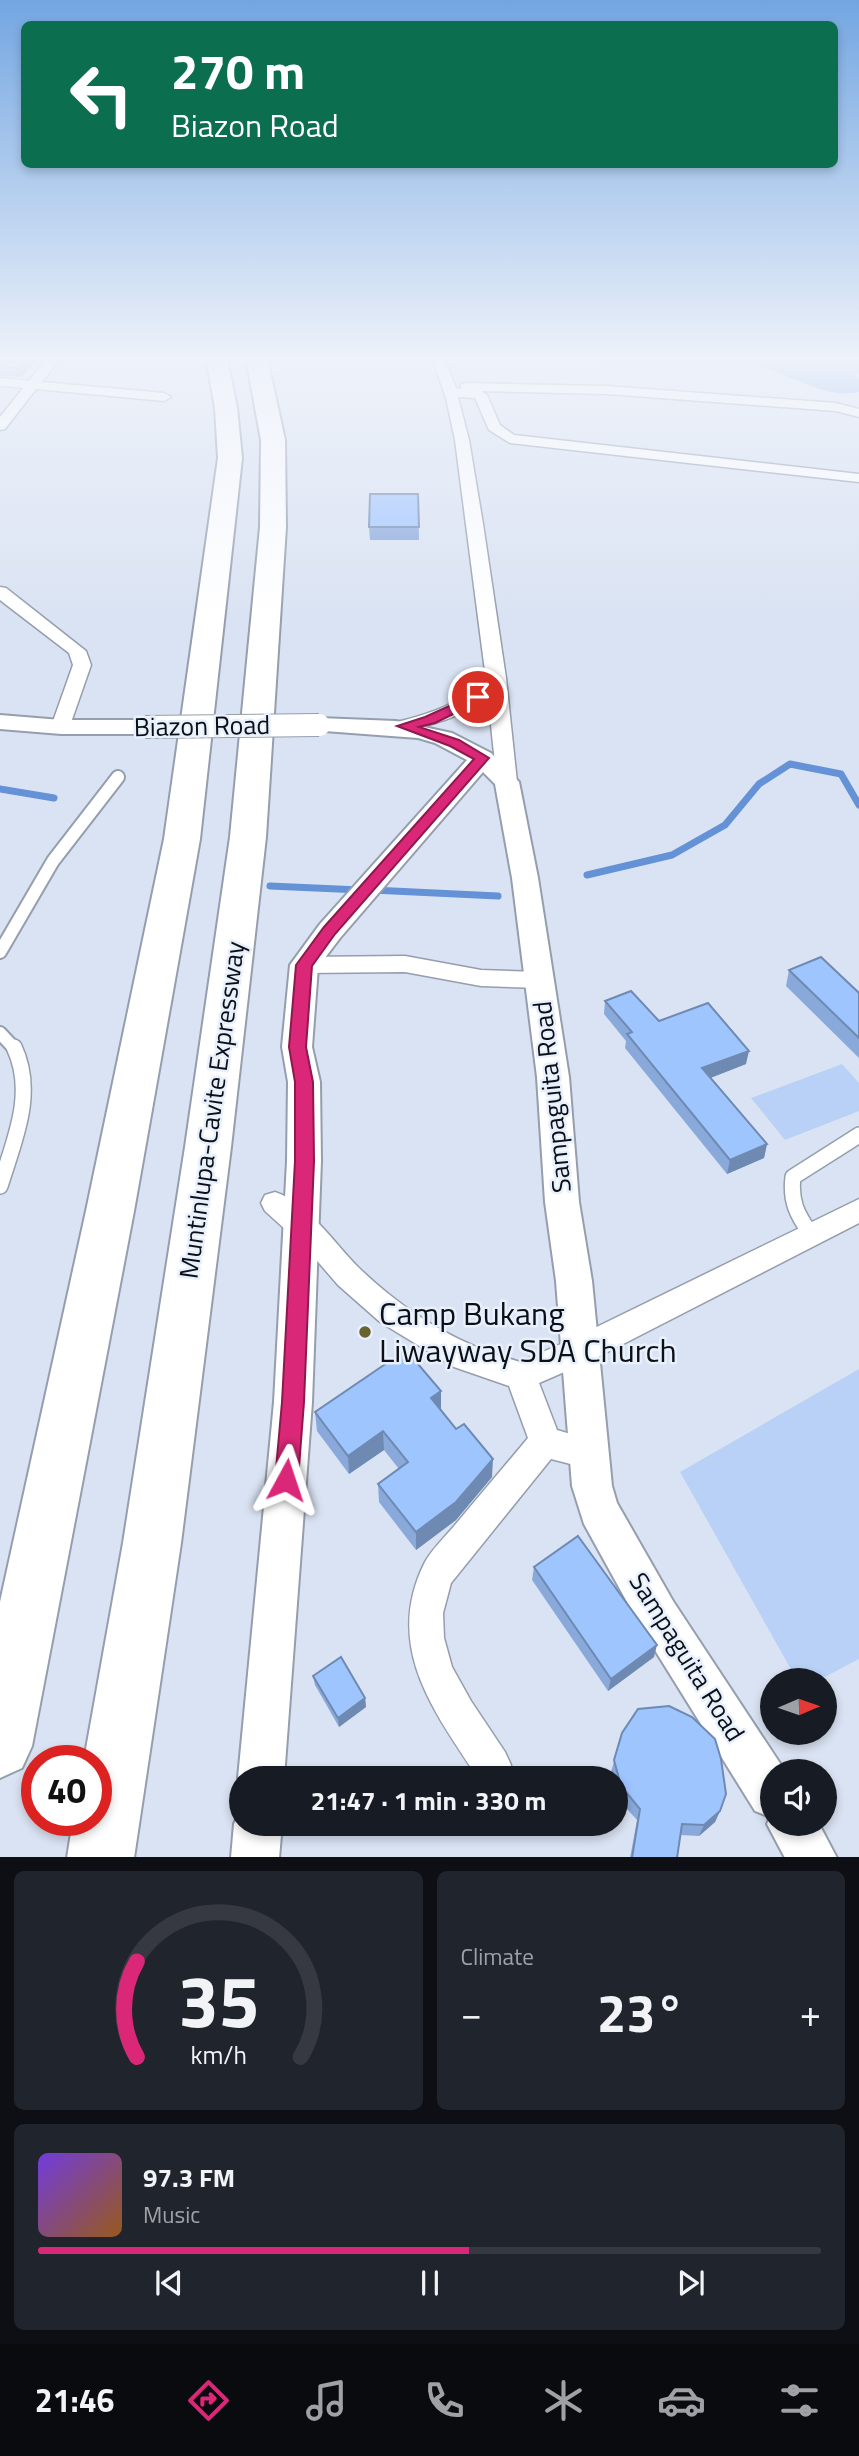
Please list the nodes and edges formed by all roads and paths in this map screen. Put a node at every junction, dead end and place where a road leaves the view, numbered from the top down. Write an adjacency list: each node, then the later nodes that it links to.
1 (229, 445): 27 (highway)
2 (273, 445): 33 (highway, Muntinlupa-Cavite Expressway)
3 (462, 445): 7 (street, Sampaguita Road)
4 (561, 445): 5 (street)
5 (859, 478)
6 (0, 592): 9 (street)
7 (497, 678): 10 (street, Biazon Road); 13 (street, Sampaguita Road)
8 (0, 722): 9 (street, Biazon Road)
9 (61, 726): 10 (street, Biazon Road, bridge)
10 (404, 726): 11 (street, Biazon Road)
11 (482, 758): 13 (street, Biazon Road); 15 (street)
12 (118, 777): 14 (lane)
13 (507, 782): 16 (street, Sampaguita Road)
14 (0, 952)
15 (304, 965): 16 (street); 21 (street)
16 (540, 979): 23 (street, Sampaguita Road)
17 (0, 1033): 19 (lane)
18 (859, 1135): 22 (lane)
19 (0, 1186)
20 (859, 1210): 22 (street)
21 (288, 1215): 24 (street); 29 (street)
22 (810, 1234): 23 (street)
23 (581, 1350): 24 (street); 26 (street, Sampaguita Road)
24 (521, 1377): 25 (street)
25 (545, 1442): 26 (street); 28 (street)
26 (590, 1454): 30 (street, Sampaguita Road)
27 (0, 1746)
28 (492, 1765)
29 (262, 1766)
30 (760, 1775)
31 (257, 1836): 34 (street)
32 (799, 1836): 35 (street)
33 (100, 1857)
34 (255, 1857)
35 (813, 1857)

